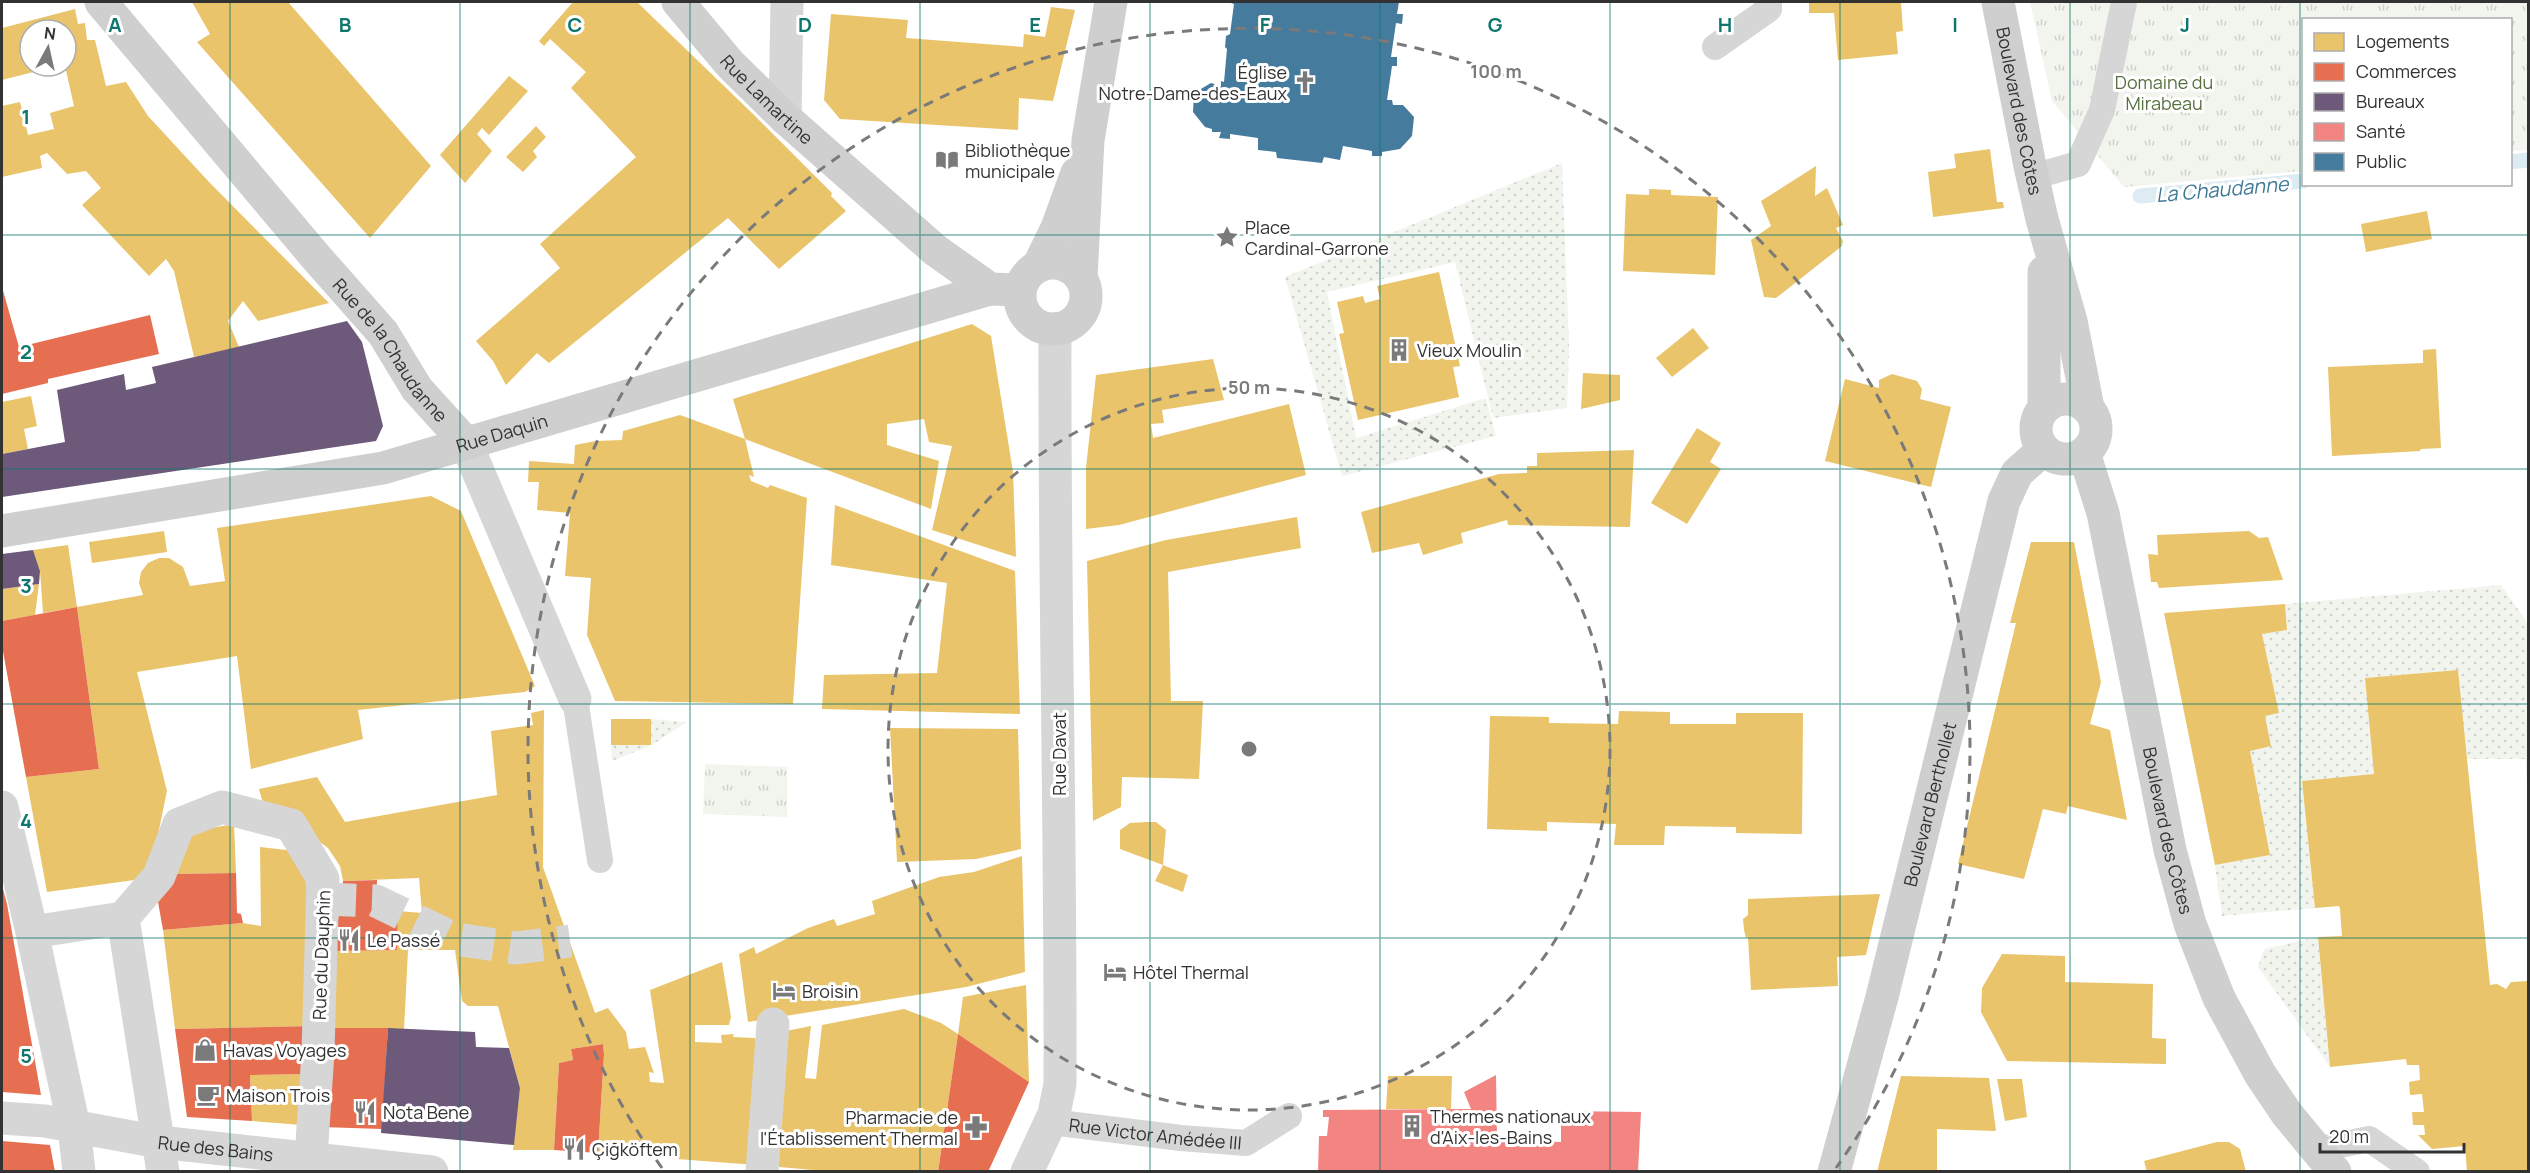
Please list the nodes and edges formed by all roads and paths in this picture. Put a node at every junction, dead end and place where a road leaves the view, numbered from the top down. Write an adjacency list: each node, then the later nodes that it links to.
1 (101, 2): 18 (main road, Rue de la Chaudanne)
2 (678, 2): 9 (main road, Rue Lamartine)
3 (788, 2): 9 (street)
4 (1111, 2): 10 (main road)
5 (1769, 2): 8 (lane)
6 (1998, 2): 11 (main road, Boulevard des Côtes)
7 (2124, 2): 11 (lane)
8 (1715, 47)
9 (785, 118): 14 (main road, Rue Lamartine)
10 (1088, 140): 13 (main road); 14 (main road)
11 (2032, 177): 12 (main road, Boulevard des Côtes)
12 (2042, 219): 16 (main road, Boulevard des Côtes); 17 (main road, Boulevard des Côtes)
13 (1080, 278): 14 (main road); 15 (main road)
14 (1016, 282): 15 (main road); 18 (main road, Rue Daquin)
15 (1055, 329): 30 (street, Rue Davat)
16 (2044, 407): 17 (main road); 19 (main road, Boulevard des Côtes)
17 (2088, 408): 20 (main road, Boulevard des Côtes)
18 (466, 443): 21 (main road, Rue Daquin); 22 (street, Rue de la Chaudanne)
19 (2043, 450): 20 (main road); 39 (main road, Boulevard Berthollet)
20 (2084, 453): 34 (main road, Boulevard des Côtes)
21 (2, 531)
22 (575, 699): 24 (lane, Rue de la Chaudanne)
23 (2, 807): 26 (street)
24 (600, 860)
25 (123, 918): 26 (street); 32 (street); 33 (street, Rue du Dauphin)
26 (32, 932): 31 (street)
27 (772, 1024): 37 (street)
28 (1289, 1116): 30 (lane, Rue Victor Amédée III)
29 (2, 1118): 31 (street, Rue des Bains)
30 (1051, 1122): 38 (street, Rue Davat)
31 (74, 1127): 32 (street, Rue des Bains); 35 (street)
32 (161, 1157): 33 (street, Rue des Bains)
33 (311, 1158): 36 (street, Rue des Bains)
34 (2325, 1161): 40 (lane)
35 (79, 1172)
36 (432, 1172)
37 (762, 1172)
38 (1027, 1172)
39 (1834, 1172)
40 (2417, 1172)

